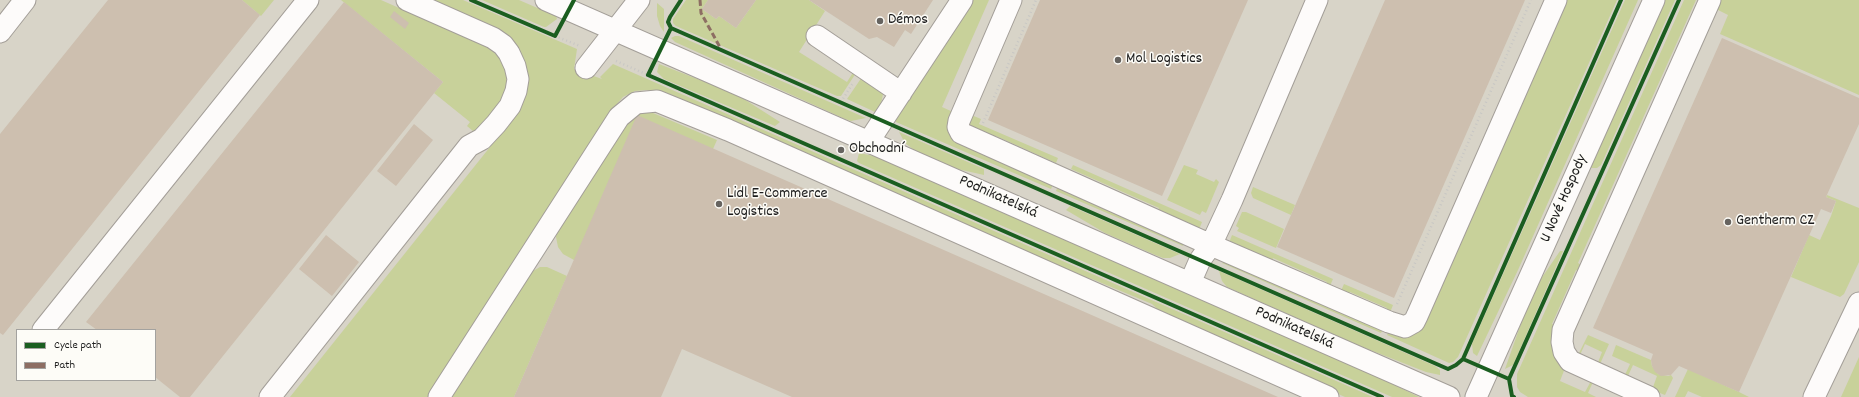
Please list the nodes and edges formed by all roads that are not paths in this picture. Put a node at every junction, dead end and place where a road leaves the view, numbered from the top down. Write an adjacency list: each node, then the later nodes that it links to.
1 (25, 0): 13 (street)
2 (308, 0): 21 (street)
3 (407, 0): 22 (street)
4 (546, 0): 12 (street, Podnikatelská)
5 (639, 0): 12 (street)
6 (962, 0): 16 (street)
7 (1010, 0): 18 (street)
8 (1317, 0): 18 (street)
9 (1556, 0): 18 (street)
10 (1654, 0): 26 (street, U Nové Hospody)
11 (1710, 0): 27 (street)
12 (616, 30): 15 (street); 17 (street, Podnikatelská)
13 (0, 32)
14 (816, 36): 16 (street)
15 (586, 68)
16 (901, 93): 17 (street)
17 (869, 141): 19 (street, Podnikatelská)
18 (1211, 245): 19 (street)
19 (1190, 283): 25 (street, Podnikatelská)
20 (1859, 303): 28 (street)
21 (44, 329)
22 (270, 397)
23 (439, 397): 24 (street)
24 (1328, 397)
25 (1449, 397)
26 (1476, 397)
27 (1649, 397)
28 (1814, 397)

